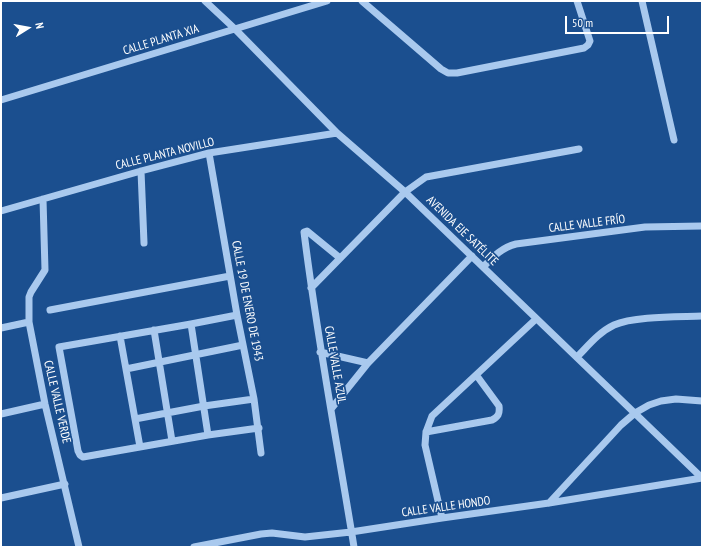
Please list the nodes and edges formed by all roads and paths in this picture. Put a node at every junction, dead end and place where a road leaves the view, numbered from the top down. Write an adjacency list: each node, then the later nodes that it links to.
1 (205, 1): 6 (street, AVENIDA EJE SATÉLITE)
2 (327, 1): 6 (street, CALLE PLANTA XIA)
3 (362, 1): 4 (street)
4 (577, 1)
5 (642, 1): 9 (street)
6 (235, 29): 7 (street, CALLE PLANTA XIA); 8 (street, AVENIDA EJE SATÉLITE)
7 (1, 100)
8 (337, 133): 11 (street, CALLE PLANTA NOVILLO); 13 (street, AVENIDA EJE SATÉLITE)
9 (674, 140)
10 (579, 149): 13 (street)
11 (209, 153): 12 (street, CALLE PLANTA NOVILLO); 21 (street, CALLE 19 DE ENERO DE 1943)
12 (141, 171): 14 (street, CALLE PLANTA NOVILLO); 17 (street)
13 (405, 192): 18 (street, AVENIDA EJE SATÉLITE); 19 (street)
14 (43, 199): 15 (street, CALLE PLANTA NOVILLO); 27 (street, CALLE VALLE VERDE)
15 (1, 211)
16 (702, 226): 20 (street, CALLE VALLE FRÍO)
17 (144, 243)
18 (472, 256): 20 (street, AVENIDA EJE SATÉLITE); 37 (street)
19 (340, 258): 22 (street); 22 (street, CALLE VALLE AZUL)
20 (483, 267): 26 (street, AVENIDA EJE SATÉLITE)
21 (230, 276): 23 (street); 24 (street, CALLE 19 DE ENERO DE 1943)
22 (311, 288): 33 (street, CALLE VALLE AZUL)
23 (50, 310)
24 (237, 315): 28 (street); 32 (street, CALLE 19 DE ENERO DE 1943)
25 (702, 316): 35 (street)
26 (536, 320): 35 (street, AVENIDA EJE SATÉLITE); 39 (street)
27 (29, 322): 29 (street); 42 (street, CALLE VALLE VERDE)
28 (190, 324): 30 (street); 34 (street)
29 (1, 328)
30 (154, 330): 31 (street); 36 (street)
31 (120, 336): 38 (street); 53 (street)
32 (243, 345): 34 (street); 40 (street, CALLE 19 DE ENERO DE 1943)
33 (320, 352): 37 (street); 44 (street, CALLE VALLE AZUL)
34 (195, 355): 36 (street); 43 (street)
35 (577, 357): 46 (street, AVENIDA EJE SATÉLITE)
36 (160, 362): 38 (street); 45 (street)
37 (368, 363): 44 (street)
38 (126, 369): 48 (street)
39 (477, 376): 50 (street); 50 (street)
40 (254, 399): 43 (street); 49 (street, CALLE 19 DE ENERO DE 1943)
41 (702, 400): 46 (street)
42 (45, 404): 47 (street); 56 (street, CALLE VALLE VERDE)
43 (204, 406): 45 (street); 51 (street)
44 (331, 409): 60 (street, CALLE VALLE AZUL)
45 (168, 413): 48 (street); 52 (street)
46 (635, 413): 55 (street, AVENIDA EJE SATÉLITE); 58 (street)
47 (1, 414)
48 (135, 419): 53 (street)
49 (259, 428): 51 (street); 54 (street, CALLE 19 DE ENERO DE 1943)
50 (426, 432): 59 (street)
51 (208, 435): 52 (street)
52 (172, 441): 53 (street)
53 (140, 447)
54 (261, 453)
55 (702, 478): 58 (street, CALLE VALLE HONDO)
56 (65, 484): 57 (street); 61 (street, CALLE VALLE VERDE)
57 (1, 498)
58 (548, 503): 59 (street, CALLE VALLE HONDO)
59 (442, 518): 60 (street, CALLE VALLE HONDO)
60 (351, 532): 62 (street, CALLE VALLE HONDO); 63 (street, CALLE VALLE AZUL)
61 (79, 547)
62 (194, 547)
63 (354, 547)

